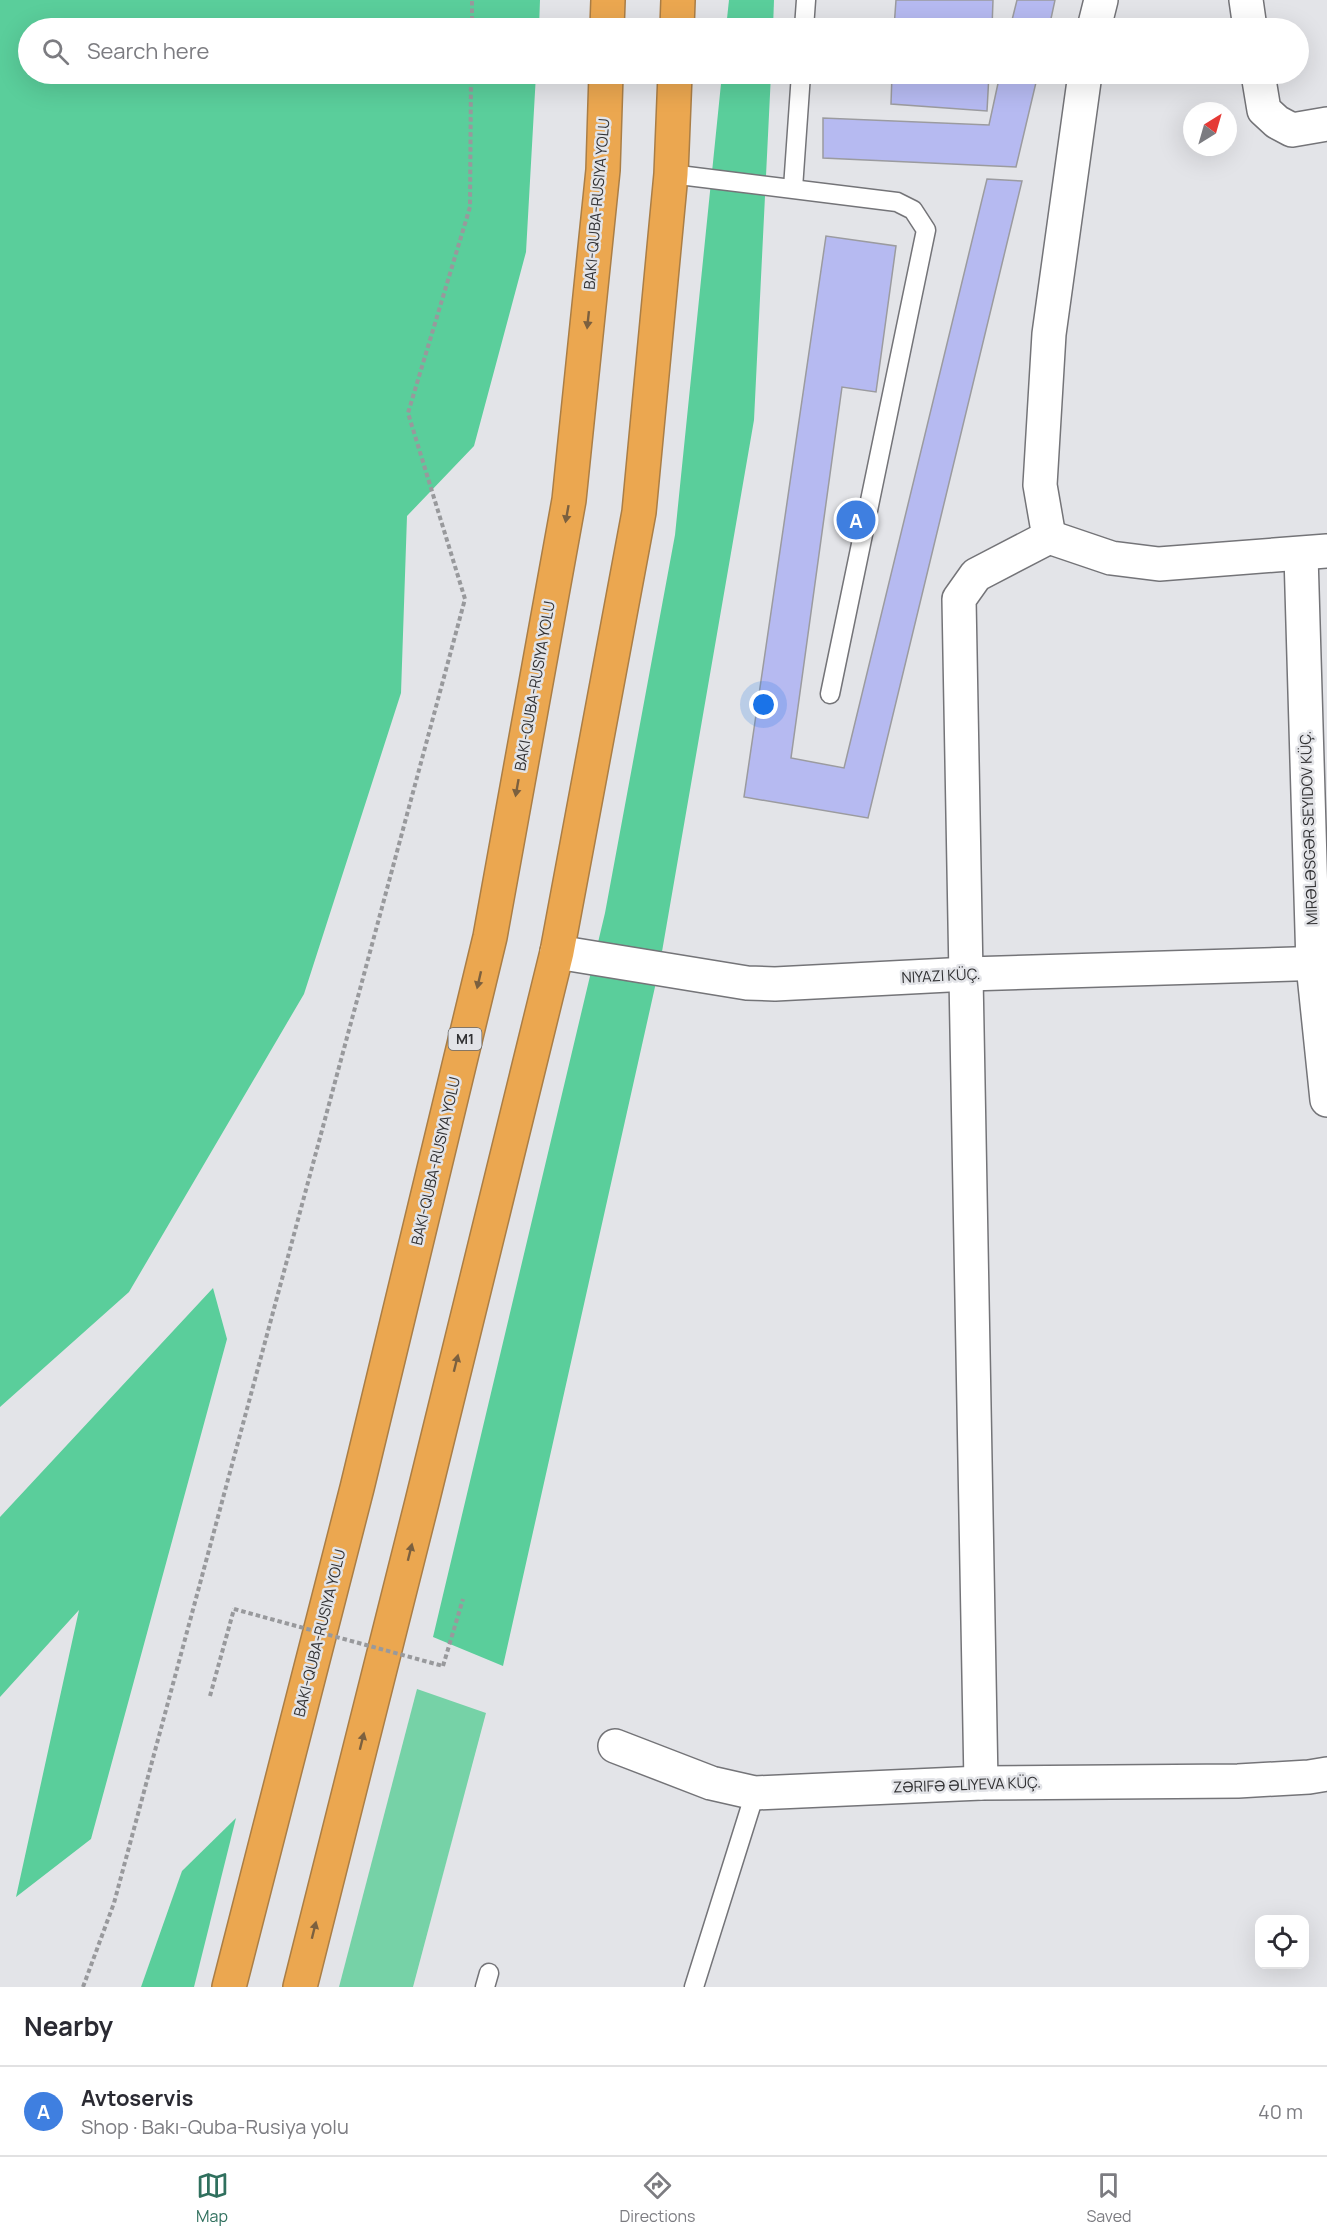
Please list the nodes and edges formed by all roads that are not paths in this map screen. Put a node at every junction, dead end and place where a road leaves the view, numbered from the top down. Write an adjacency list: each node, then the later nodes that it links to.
1 (608, 0): 6 (highway)
2 (678, 0): 7 (highway)
3 (806, 0): 8 (lane)
4 (1101, 0): 9 (street)
5 (1246, 0): 10 (street)
6 (607, 18)
7 (677, 18)
8 (805, 18)
9 (1096, 18)
10 (1249, 18)
11 (606, 84): 30 (highway, M1, one-way to 30)
12 (675, 84): 17 (highway)
13 (800, 84): 18 (lane)
14 (1084, 84): 19 (street)
15 (1260, 84): 16 (street)
16 (1327, 123)
17 (671, 174): 18 (lane); 22 (highway)
18 (793, 188): 21 (lane)
19 (1049, 537): 20 (street); 24 (street)
20 (1314, 553): 23 (street, MIRƏLƏSGƏR SEYIDOV KÜÇ.)
21 (830, 694)
22 (557, 952): 24 (street, NIYAZI KÜÇ.); 31 (highway, one-way to 22)
23 (1320, 964): 24 (street, NIYAZI KÜÇ.); 25 (street, MIRƏLƏSGƏR SEYIDOV KÜÇ.)
24 (968, 974): 28 (street)
25 (1327, 1100)
26 (615, 1746): 29 (street, ZƏRIFƏ ƏLIYEVA KÜÇ.)
27 (1327, 1774): 28 (street, ZƏRIFƏ ƏLIYEVA KÜÇ.)
28 (981, 1783): 29 (street, ZƏRIFƏ ƏLIYEVA KÜÇ.)
29 (755, 1793): 32 (lane)
30 (229, 1987)
31 (300, 1987)
32 (694, 1987)

